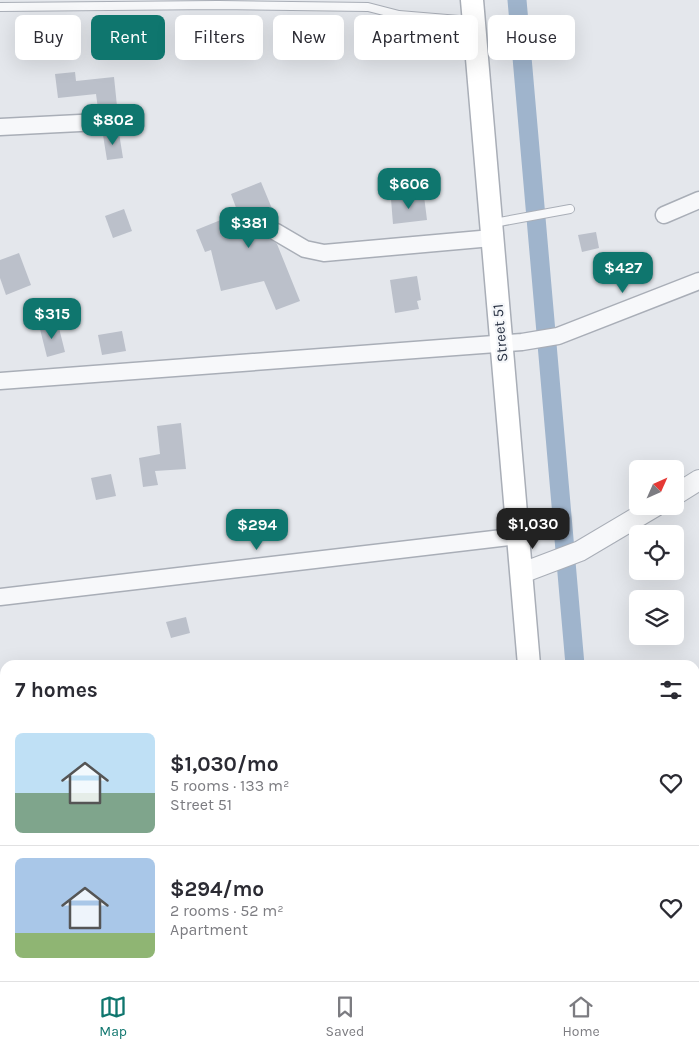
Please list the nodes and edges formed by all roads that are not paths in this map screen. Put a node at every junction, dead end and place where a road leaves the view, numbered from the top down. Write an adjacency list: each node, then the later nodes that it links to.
1 (0, 7): 2 (lane)
2 (472, 11): 8 (main road, Street 51)
3 (100, 122): 4 (street)
4 (0, 127)
5 (699, 200): 7 (street)
6 (570, 209): 8 (lane)
7 (664, 215)
8 (491, 230): 9 (street); 11 (main road, Street 51)
9 (276, 232)
10 (699, 281): 11 (street)
11 (511, 342): 12 (street); 16 (main road, Street 51)
12 (0, 381)
13 (699, 480): 14 (street)
14 (684, 489)
15 (641, 515): 17 (street)
16 (518, 536): 17 (main road, Street 51); 18 (street)
17 (522, 573): 19 (main road, Street 51)
18 (0, 597)
19 (529, 660)

